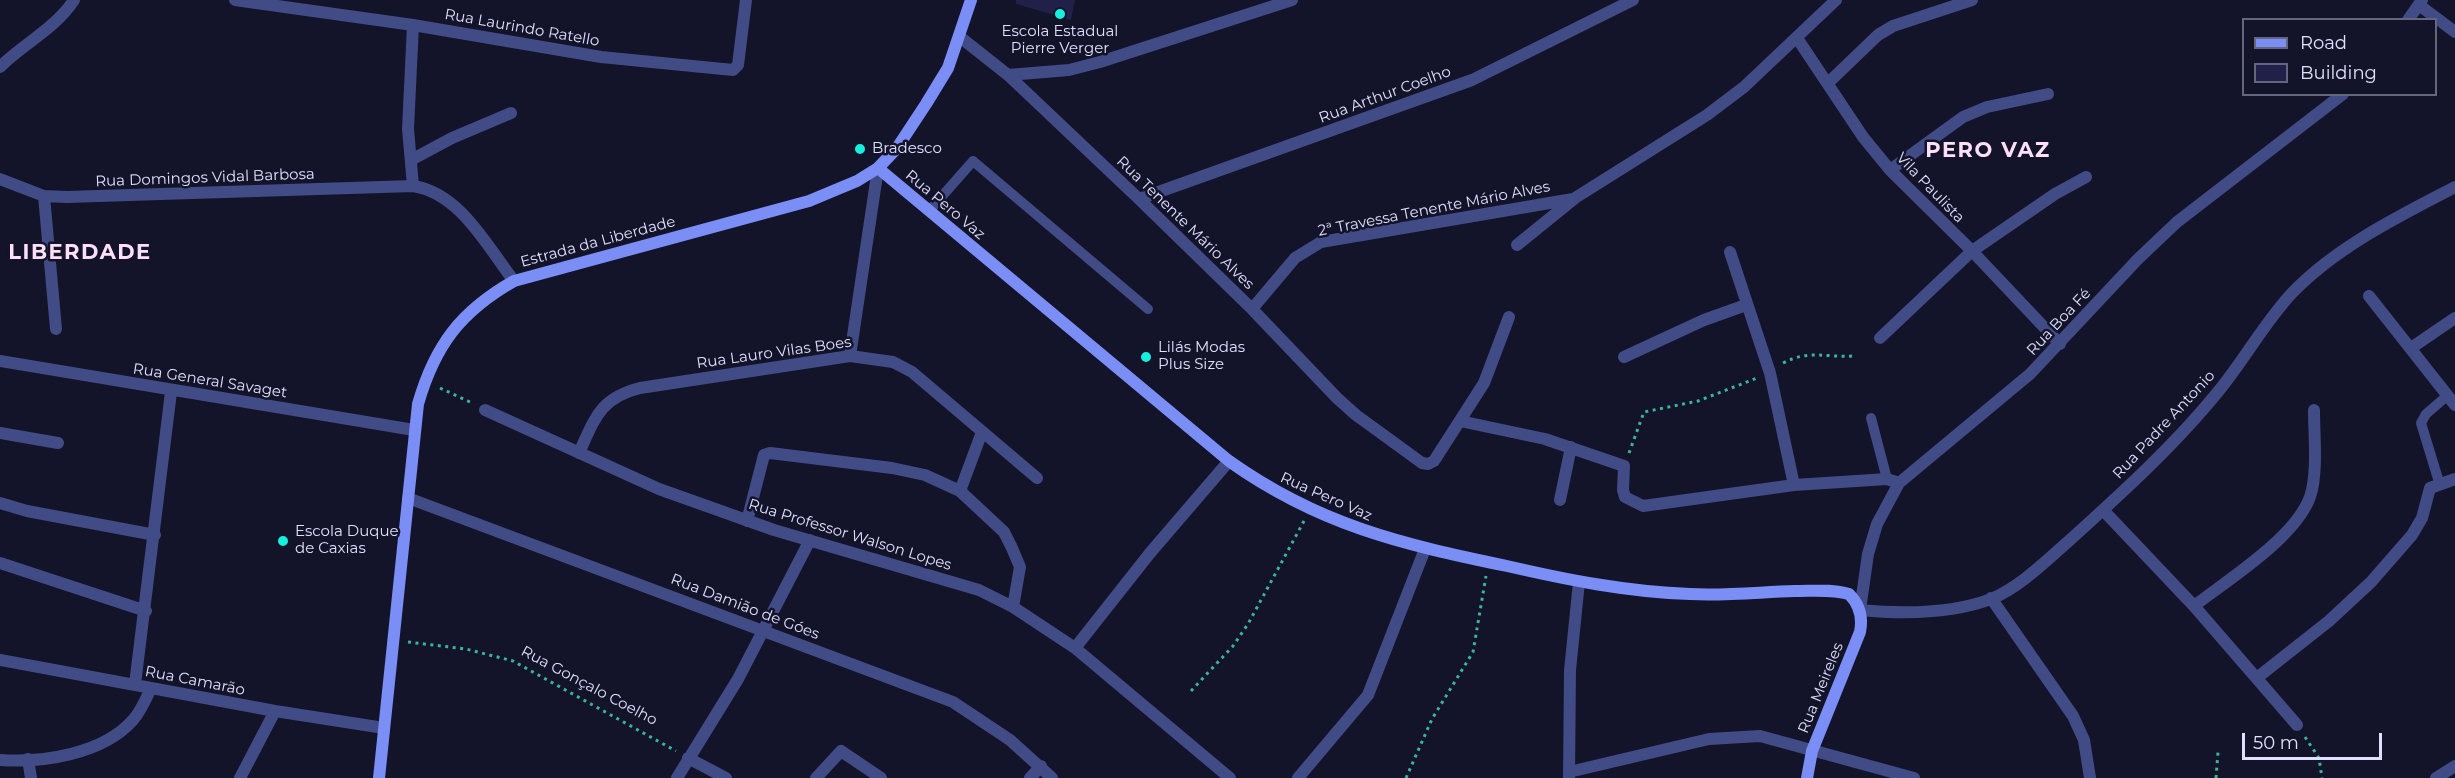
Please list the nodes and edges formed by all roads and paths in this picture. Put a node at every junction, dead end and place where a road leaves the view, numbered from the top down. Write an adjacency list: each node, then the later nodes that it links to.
1 (75, 0): 15 (street)
2 (235, 0): 11 (street, Rua Laurindo Ratello)
3 (746, 0): 11 (street, Rua Laurindo Ratello)
4 (971, 0): 13 (main road, Estrada da Liberdade)
5 (1292, 0): 16 (street)
6 (1633, 0): 30 (street, Rua Arthur Coelho)
7 (1836, 0): 14 (street)
8 (1972, 0): 17 (street)
9 (2421, 2): 10 (street); 12 (street)
10 (2409, 18)
11 (413, 25): 21 (street)
12 (2455, 32)
13 (960, 37): 16 (street, Rua Tenente Mário Alves); 22 (main road, Estrada da Liberdade)
14 (1797, 38): 17 (street, Vila Paulista); 29 (street)
15 (0, 67)
16 (1008, 75): 30 (street, Rua Tenente Mário Alves)
17 (1828, 83): 23 (street, Vila Paulista)
18 (2048, 94): 23 (street)
19 (2340, 96): 44 (street, Rua Boa Fé)
20 (511, 113): 21 (street)
21 (411, 160): 26 (street)
22 (878, 168): 31 (main road, Rua Pero Vaz); 35 (main road, Estrada da Liberdade); 46 (street)
23 (1890, 170): 33 (street, Vila Paulista)
24 (2086, 177): 33 (street)
25 (0, 179): 28 (street, Rua Domingos Vidal Barbosa)
26 (413, 186): 28 (street, Rua Domingos Vidal Barbosa); 35 (street)
27 (2455, 187): 75 (street, Rua Padre Antonio)
28 (44, 196): 42 (street)
29 (1575, 198): 32 (street); 39 (street, 2ª Travessa Tenente Mário Alves)
30 (1138, 199): 39 (street, Rua Tenente Mário Alves)
31 (929, 211): 38 (lane); 64 (main road, Rua Pero Vaz)
32 (1517, 245)
33 (1972, 251): 43 (street); 44 (street, Vila Paulista)
34 (1730, 252): 37 (street)
35 (514, 281): 51 (main road, Estrada da Liberdade)
36 (2368, 296): 45 (street)
37 (1746, 305): 48 (street); 50 (street)
38 (1148, 309)
39 (1252, 309): 57 (street, Rua Tenente Mário Alves)
40 (1509, 318): 57 (street)
41 (2455, 318): 45 (street)
42 (57, 330)
43 (1880, 338)
44 (2060, 344): 68 (street, Rua Boa Fé)
45 (2411, 348): 53 (street)
46 (850, 356): 59 (street, Rua Lauro Vilas Boes); 63 (street, Rua Lauro Vilas Boes)
47 (1854, 356): 50 (path)
48 (1624, 357)
49 (0, 361): 52 (street, Rua General Savaget)
50 (1770, 373): 65 (path); 70 (street)
51 (424, 381): 54 (path); 58 (main road, Estrada da Liberdade)
52 (171, 392): 58 (street, Rua General Savaget); 78 (street)
53 (2451, 401): 69 (lane)
54 (485, 410): 63 (street, Rua Professor Walson Lopes)
55 (2314, 410): 85 (street)
56 (1871, 418): 68 (lane)
57 (1460, 421): 62 (street)
58 (414, 430): 72 (main road, Estrada da Liberdade)
59 (982, 432): 66 (street, Rua Lauro Vilas Boes); 71 (street)
60 (0, 433): 61 (street)
61 (58, 443)
62 (1571, 447): 65 (street); 73 (street)
63 (579, 453): 76 (street, Rua Professor Walson Lopes)
64 (1229, 461): 80 (main road, Rua Pero Vaz); 91 (street)
65 (1624, 466): 70 (street)
66 (1037, 478)
67 (2455, 479): 69 (street)
68 (1893, 481): 70 (street); 87 (street, Rua Boa Fé)
69 (2439, 482): 93 (street)
70 (1794, 485)
71 (960, 491): 76 (street); 86 (street)
72 (408, 498): 89 (street, Rua Damião de Góes); 90 (main road, Estrada da Liberdade)
73 (1560, 500)
74 (0, 503): 78 (street)
75 (2103, 510): 84 (street, Rua Padre Antonio); 85 (street)
76 (747, 521): 79 (street, Rua Professor Walson Lopes)
77 (1300, 528): 96 (path)
78 (155, 535): 88 (street)
79 (810, 540): 86 (street, Rua Professor Walson Lopes); 89 (street)
80 (1425, 549): 82 (main road, Rua Pero Vaz); 118 (street)
81 (0, 563): 88 (street)
82 (1489, 563): 83 (main road, Rua Pero Vaz); 119 (path)
83 (1580, 582): 87 (main road, Rua Pero Vaz); 107 (street)
84 (1991, 598): 87 (street, Rua Padre Antonio); 122 (street)
85 (2194, 606): 93 (street)
86 (1013, 607): 91 (street, Rua Professor Walson Lopes)
87 (1860, 610): 100 (main road, Rua Meireles)
88 (146, 611): 94 (street)
89 (765, 632): 102 (street); 105 (street, Rua Damião de Góes)
90 (394, 641): 99 (main road, Estrada da Liberdade); 102 (path, Rua Gonçalo Coelho)
91 (1075, 648): 117 (street, Rua Professor Walson Lopes)
92 (0, 660): 94 (street, Rua Camarão)
93 (2258, 677): 98 (street)
94 (135, 684): 95 (street, Rua Camarão)
95 (151, 688): 97 (street, Rua Camarão); 103 (street)
96 (1191, 691)
97 (275, 711): 99 (street, Rua Camarão); 109 (street)
98 (2297, 725): 124 (path)
99 (384, 728): 110 (main road, Estrada da Liberdade)
100 (1812, 751): 107 (street); 120 (main road, Rua Meireles); 121 (street)
101 (2218, 752): 123 (path)
102 (688, 758): 111 (street); 112 (street)
103 (28, 759): 104 (street); 108 (street)
104 (0, 760)
105 (1041, 766): 115 (street); 116 (street, Rua Damião de Góes)
106 (2455, 766): 125 (street)
107 (1569, 775)
108 (31, 778)
109 (240, 778)
110 (379, 778)
111 (677, 778)
112 (726, 778)
113 (816, 778): 114 (street)
114 (881, 778)
115 (1030, 778)
116 (1052, 778)
117 (1230, 778)
118 (1298, 778)
119 (1406, 778)
120 (1807, 778)
121 (1914, 778)
122 (2090, 778)
123 (2216, 778)
124 (2322, 778)
125 (2436, 778)

